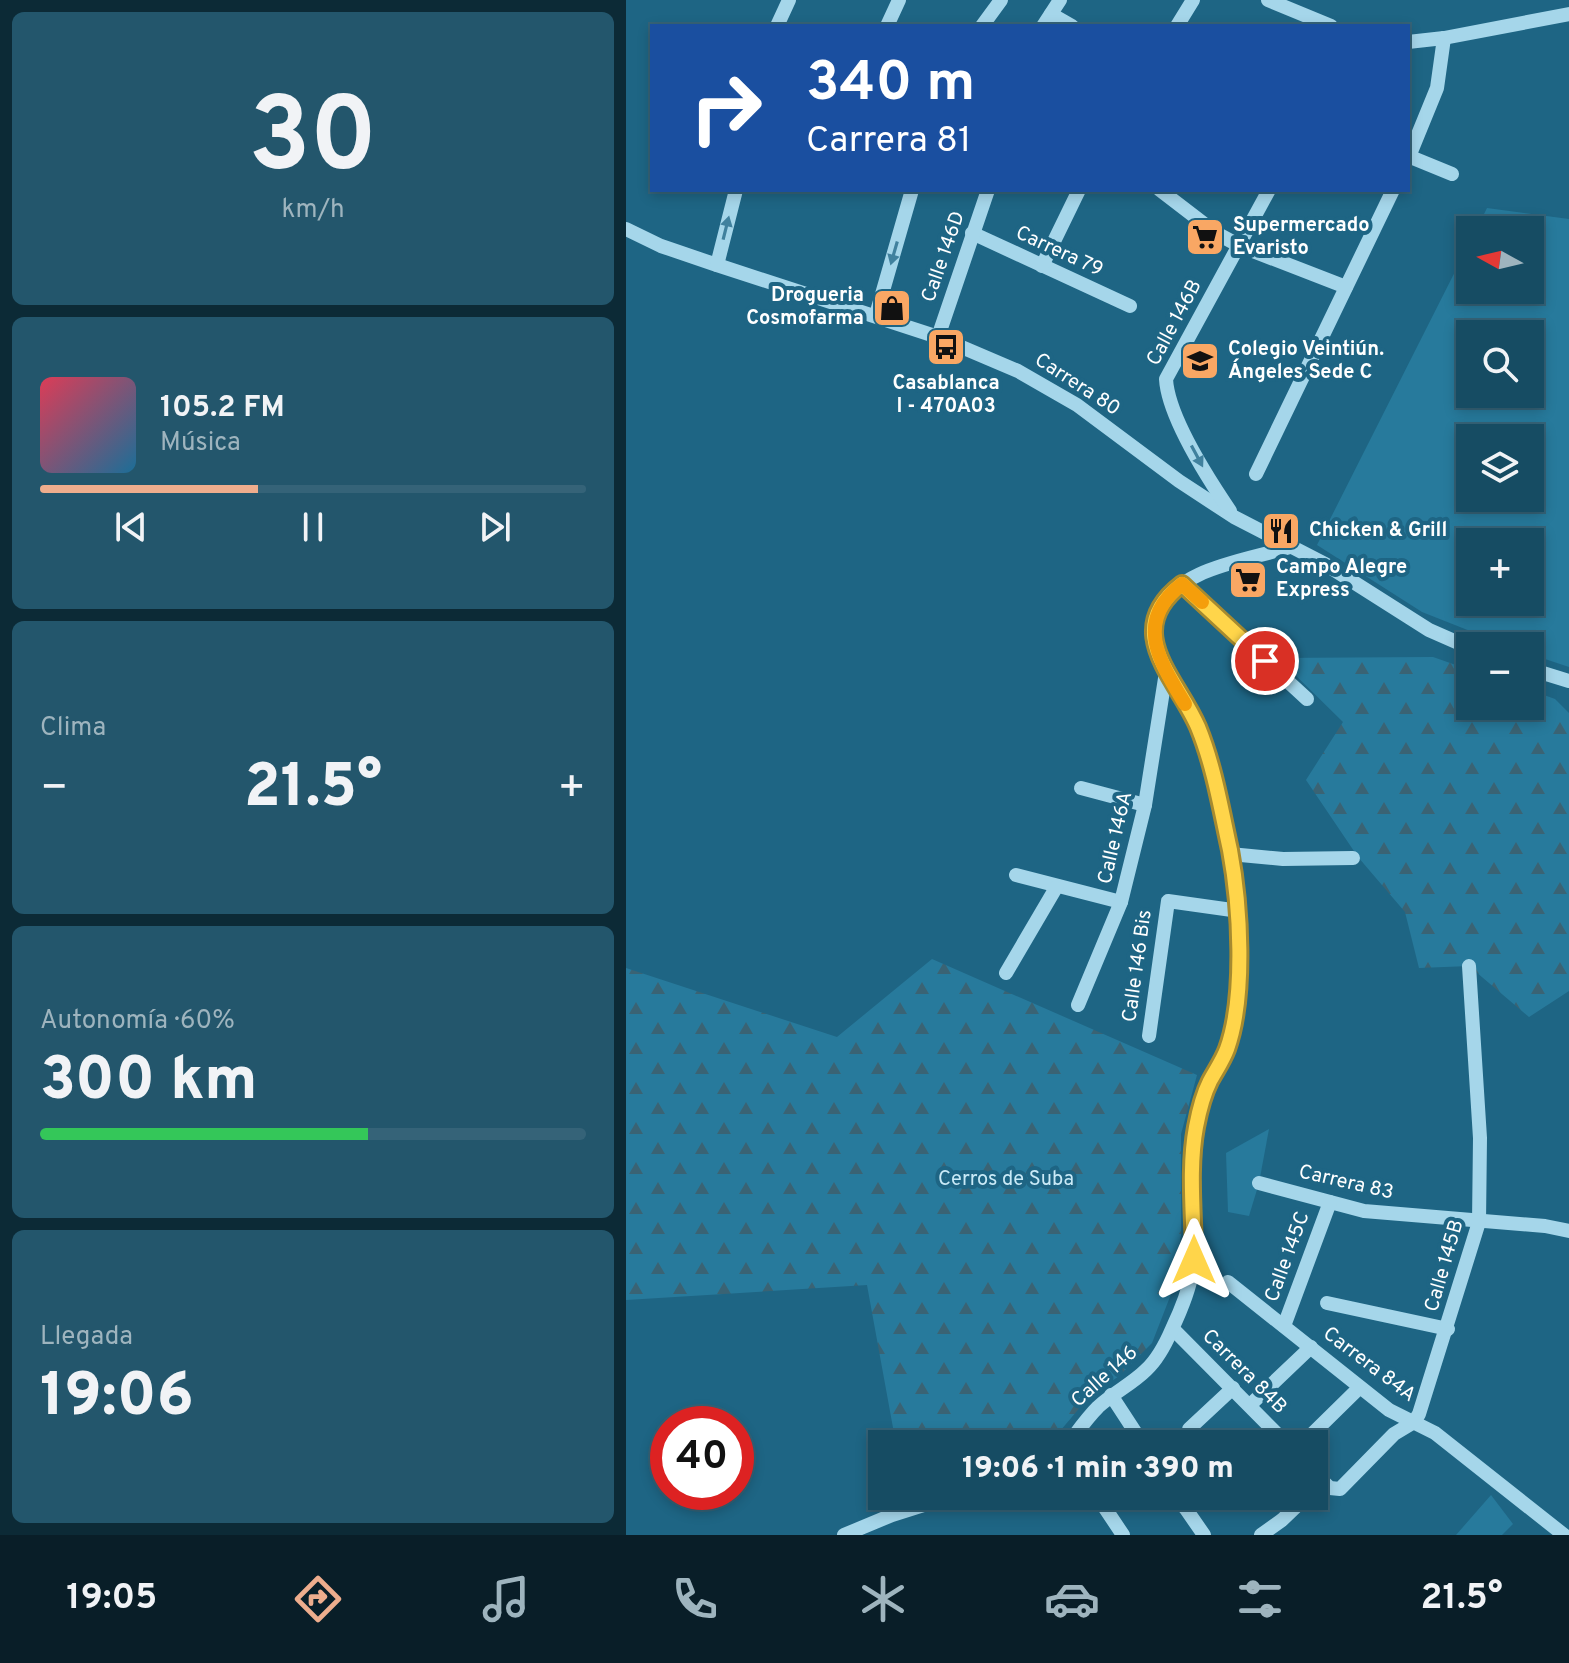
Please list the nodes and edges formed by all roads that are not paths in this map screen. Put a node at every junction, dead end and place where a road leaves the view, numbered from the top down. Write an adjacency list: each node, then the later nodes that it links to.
1 (789, 0): 10 (street)
2 (899, 0): 11 (street)
3 (1001, 0): 12 (street)
4 (1060, 0): 9 (street)
5 (1193, 0): 13 (street)
6 (1268, 0): 7 (street)
7 (1290, 4): 14 (street)
8 (1569, 14): 15 (street)
9 (1047, 20)
10 (778, 24)
11 (888, 24)
12 (983, 24)
13 (1178, 24)
14 (1327, 24)
15 (1444, 38): 16 (street); 17 (street)
16 (1410, 42)
17 (1410, 152)
18 (1410, 158): 19 (street)
19 (1452, 174)
20 (735, 192): 30 (street, one-way to 20)
21 (911, 192): 34 (street, one-way to 34)
22 (987, 192): 28 (street, Calle 146D)
23 (1078, 192): 31 (street)
24 (1163, 192): 29 (street)
25 (1268, 192): 29 (street, Calle 146B)
26 (1392, 192): 32 (street)
27 (626, 229): 30 (street, Carrera 80)
28 (972, 233): 31 (street, Carrera 79); 35 (street, Calle 146D)
29 (1240, 246): 32 (street); 37 (street, Calle 146B, one-way to 37)
30 (717, 265): 34 (street, Carrera 80)
31 (1042, 266): 33 (street, Carrera 79)
32 (1346, 287): 36 (street)
33 (1130, 306)
34 (876, 315): 35 (street, Carrera 80)
35 (938, 337): 37 (street, Carrera 80)
36 (1256, 474)
37 (1234, 517): 38 (street, Carrera 80)
38 (1293, 546): 39 (street, Calle 146); 40 (street, Carrera 80)
39 (1182, 584): 41 (street, Calle 146); 44 (street)
40 (1456, 642)
41 (1166, 672): 46 (street, Calle 146A); 47 (street, Calle 146)
42 (1544, 673): 43 (street)
43 (1569, 681)
44 (1307, 699)
45 (1081, 788): 46 (street)
46 (1145, 805): 51 (street, Calle 146A)
47 (1230, 854): 48 (street); 52 (street, Calle 146)
48 (1353, 858)
49 (1016, 875): 50 (street)
50 (1057, 886): 51 (street); 54 (street)
51 (1121, 902): 55 (street, Calle 146A)
52 (1239, 911): 56 (street, Calle 146 Bis); 64 (street, Calle 146)
53 (1469, 966): 59 (street, Calle 145B)
54 (1006, 973)
55 (1078, 1005)
56 (1149, 1036)
57 (1259, 1183): 58 (street, Carrera 83)
58 (1330, 1202): 59 (street, Carrera 83); 63 (street, Calle 145C)
59 (1479, 1222): 60 (street, Carrera 83); 65 (street, Calle 145B)
60 (1569, 1231)
61 (1228, 1282): 63 (street, Carrera 84A)
62 (1327, 1303): 65 (street)
63 (1284, 1326): 66 (street, Carrera 84A)
64 (1173, 1329): 67 (street, Carrera 84B); 69 (street, Calle 146)
65 (1448, 1329): 71 (street, Calle 145B)
66 (1311, 1347): 68 (street, Carrera 84A); 70 (street)
67 (1233, 1388): 70 (street, Carrera 84B); 72 (street)
68 (1359, 1388): 71 (street, Carrera 84A); 76 (street)
69 (1111, 1395): 73 (street, Calle 146); 74 (street)
70 (1250, 1405): 75 (street, Carrera 84B)
71 (1414, 1422): 77 (street, Calle 145B); 87 (street, Carrera 84A)
72 (1189, 1429)
73 (1078, 1430)
74 (1134, 1430)
75 (1274, 1430)
76 (1316, 1430)
77 (1328, 1487)
78 (908, 1510): 83 (street)
79 (1106, 1510): 84 (street)
80 (1187, 1510): 85 (street)
81 (1297, 1510): 82 (street)
82 (1285, 1528): 86 (street)
83 (844, 1535)
84 (1123, 1535)
85 (1204, 1535)
86 (1261, 1535)
87 (1564, 1535)

